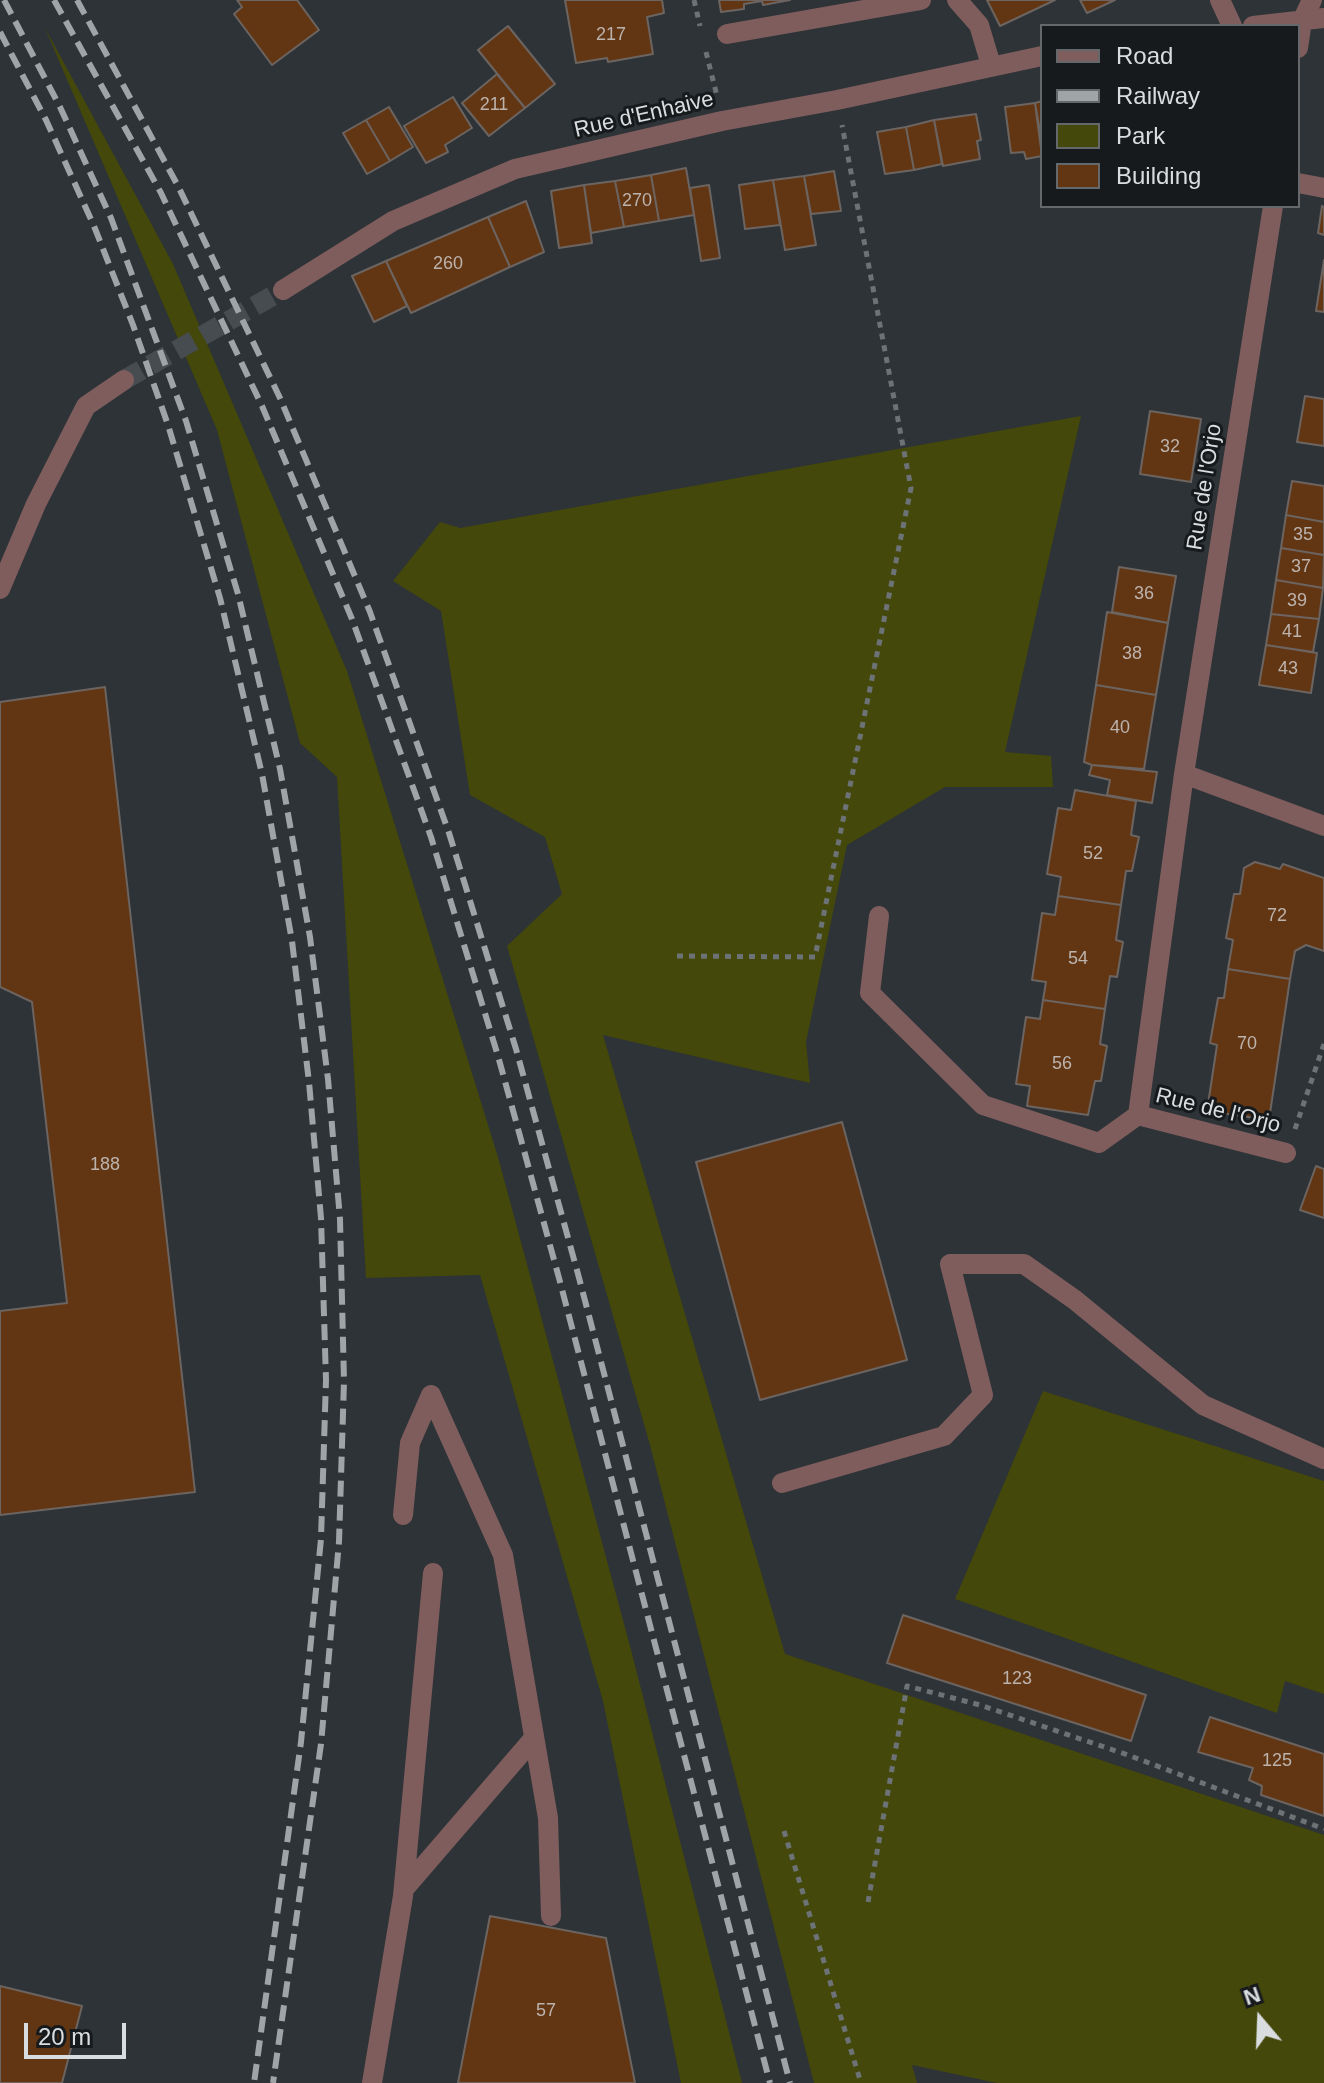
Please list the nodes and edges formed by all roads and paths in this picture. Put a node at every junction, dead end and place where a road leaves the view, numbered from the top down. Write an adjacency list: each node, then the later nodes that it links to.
1 (694, 0): 10 (path)
2 (921, 0): 11 (street)
3 (957, 0): 15 (street)
4 (1220, 0): 8 (street)
5 (1312, 0): 7 (street)
6 (1324, 18): 7 (street)
7 (1302, 21): 9 (street); 12 (street)
8 (1231, 24)
9 (1273, 24)
10 (701, 30)
11 (727, 34)
12 (1300, 34)
13 (705, 46): 17 (path)
14 (1040, 56): 15 (street, Rue d'Enhaive)
15 (991, 65): 16 (street, Rue d'Enhaive)
16 (837, 100): 17 (street, Rue d'Enhaive); 27 (path)
17 (722, 121): 21 (street, Rue d'Enhaive)
18 (1300, 183): 19 (street)
19 (1324, 188)
20 (1273, 208): 24 (street, Rue de l'Orjo)
21 (283, 290)
22 (124, 380): 23 (street)
23 (0, 589)
24 (1184, 774): 25 (street); 29 (street, Rue de l'Orjo)
25 (1324, 826)
26 (879, 916): 29 (street, Rue de l'Orjo)
27 (677, 956)
28 (1324, 1044): 30 (path)
29 (1138, 1115): 30 (street, Rue de l'Orjo)
30 (1286, 1153)
31 (1324, 1459): 32 (street)
32 (782, 1483)
33 (403, 1515): 35 (street)
34 (433, 1573): 38 (street)
35 (534, 1738): 38 (street); 40 (street)
36 (1324, 1829): 39 (path)
37 (784, 1831): 42 (path)
38 (404, 1889): 41 (street)
39 (868, 1902)
40 (551, 1916)
41 (372, 2083)
42 (861, 2083)

